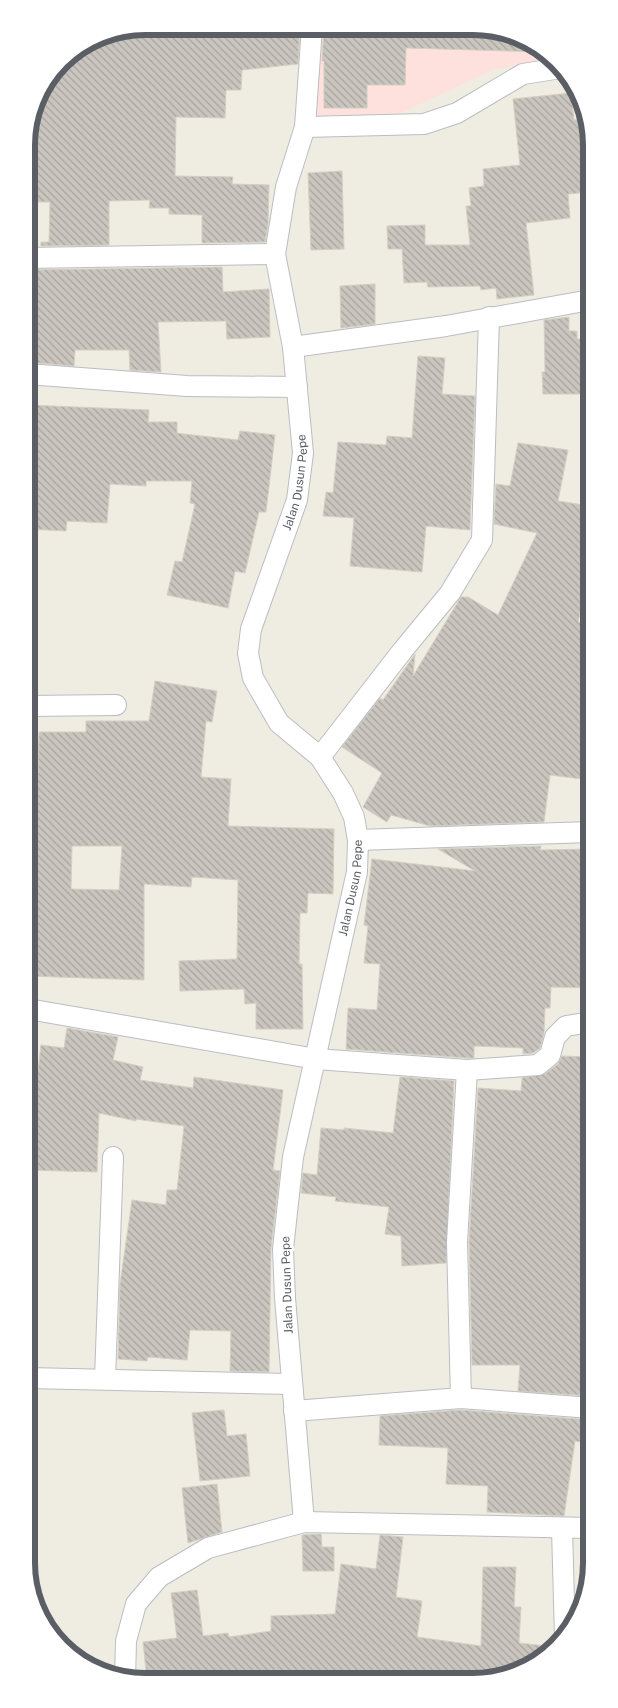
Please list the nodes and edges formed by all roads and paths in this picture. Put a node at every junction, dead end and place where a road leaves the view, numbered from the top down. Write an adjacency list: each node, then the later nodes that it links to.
1 (311, 35): 3 (street, Jalan Dusun Pepe)
2 (553, 69): 3 (street)
3 (305, 127): 4 (street, Jalan Dusun Pepe)
4 (275, 254): 5 (street); 8 (street, Jalan Dusun Pepe)
5 (35, 258)
6 (583, 301): 7 (street)
7 (489, 318): 8 (street); 13 (street)
8 (293, 347): 10 (street, Jalan Dusun Pepe)
9 (35, 375): 10 (street)
10 (297, 387): 13 (street, Jalan Dusun Pepe)
11 (116, 705): 12 (street)
12 (35, 706)
13 (320, 757): 15 (street, Jalan Dusun Pepe)
14 (583, 832): 15 (street)
15 (358, 840): 18 (street, Jalan Dusun Pepe)
16 (35, 1010): 18 (street)
17 (583, 1023): 19 (street)
18 (316, 1059): 19 (street); 23 (street, Jalan Dusun Pepe)
19 (467, 1070): 24 (street)
20 (113, 1158): 22 (street)
21 (35, 1378): 22 (street)
22 (105, 1379): 23 (street)
23 (292, 1384): 26 (street, Jalan Dusun Pepe)
24 (461, 1398): 25 (street); 26 (street)
25 (583, 1407)
26 (294, 1411): 27 (street, Jalan Dusun Pepe)
27 (304, 1522): 28 (street); 31 (street)
28 (562, 1528): 29 (street); 30 (street)
29 (583, 1528)
30 (565, 1624)
31 (125, 1671)

